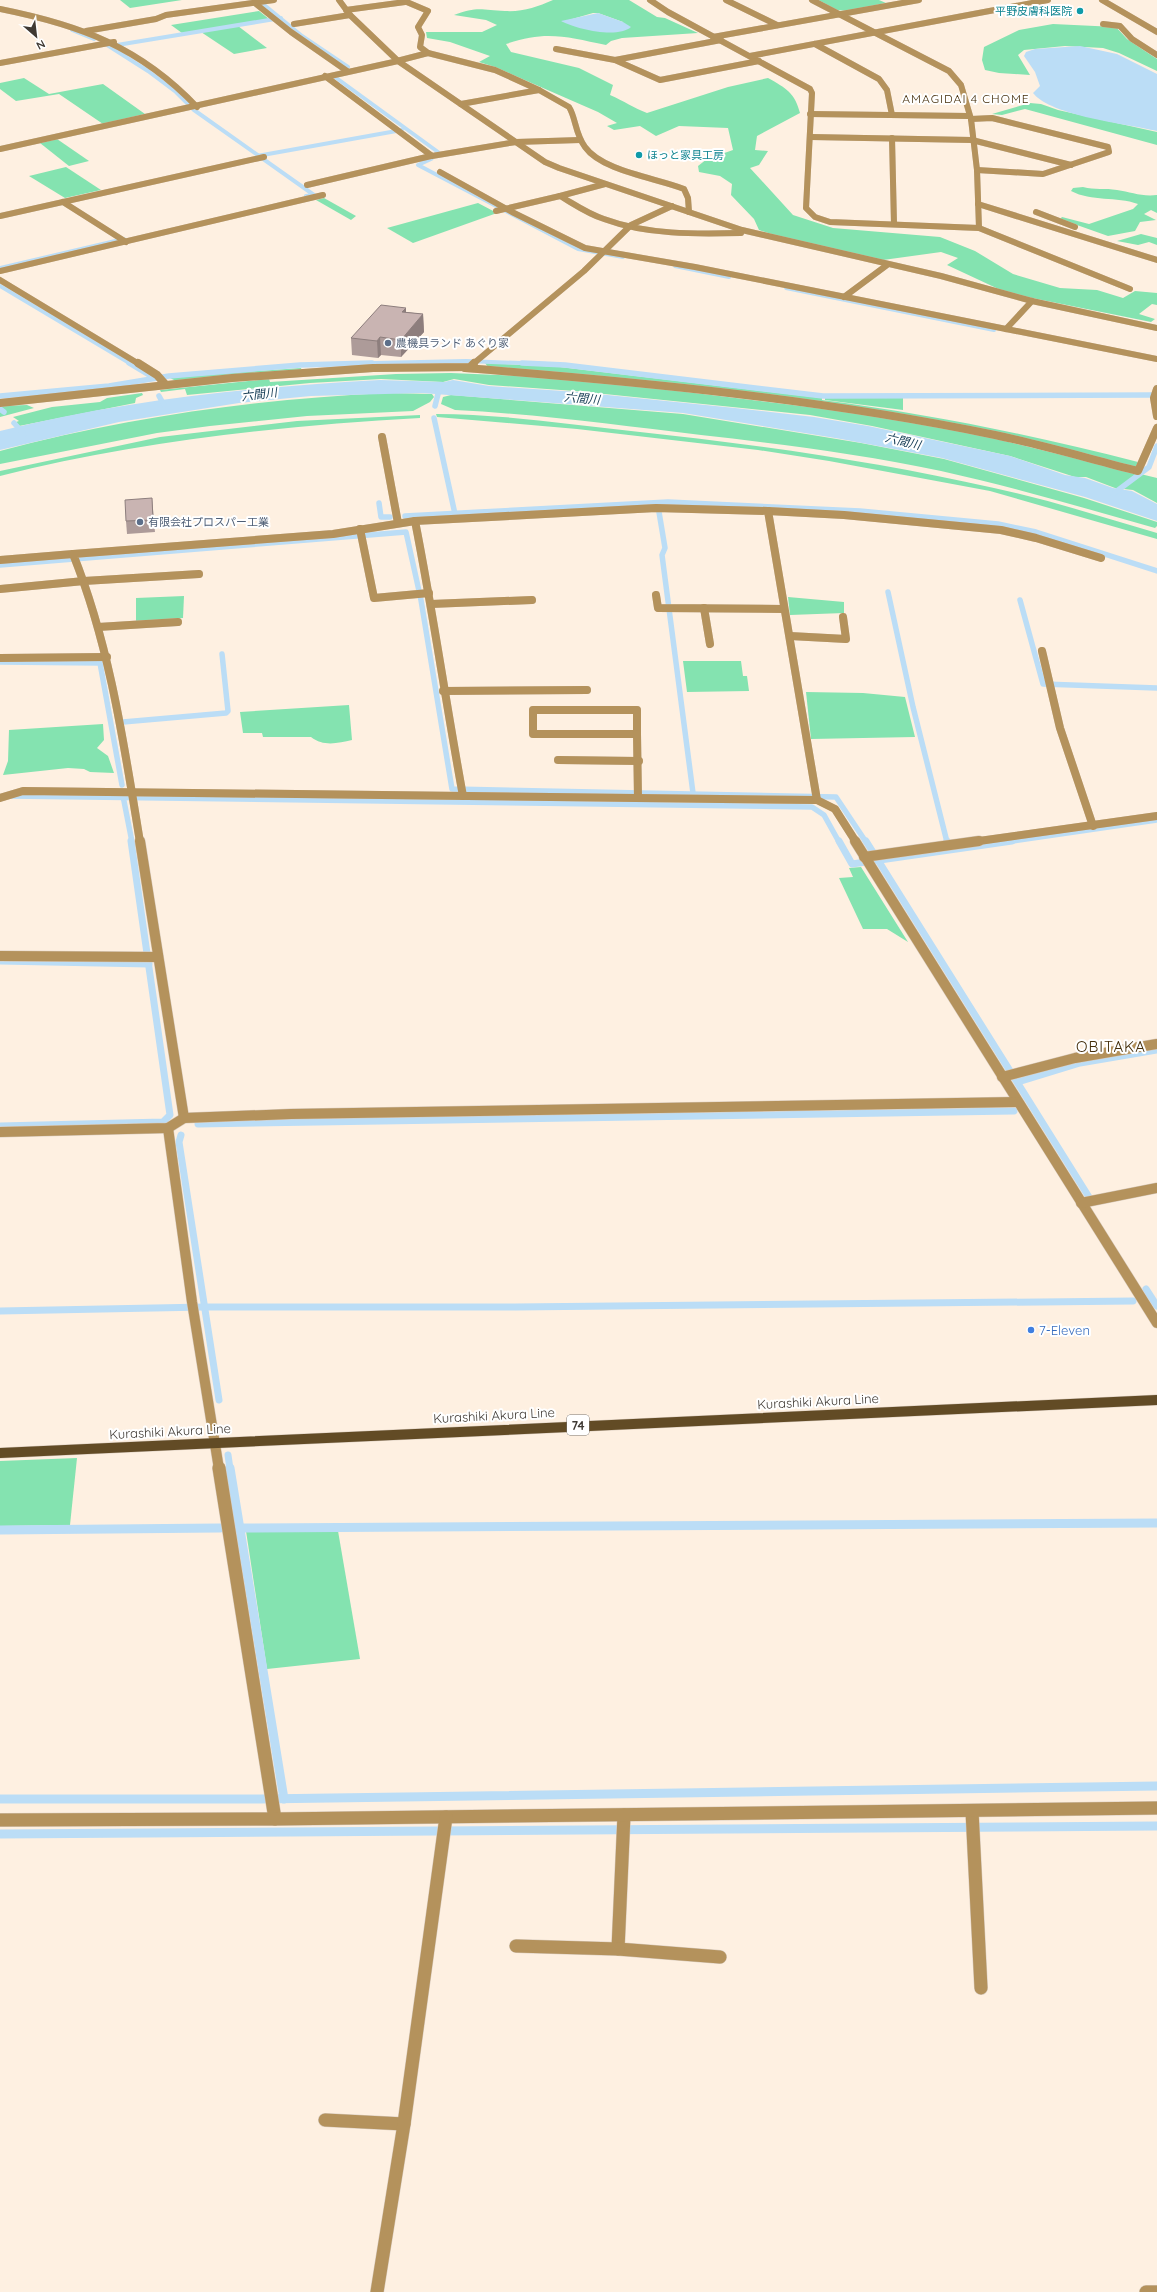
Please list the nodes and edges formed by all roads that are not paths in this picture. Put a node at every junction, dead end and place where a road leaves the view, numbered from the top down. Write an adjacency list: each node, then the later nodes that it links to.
1 (338, 0): 14 (street)
2 (650, 0): 23 (street)
3 (726, 0): 19 (street)
4 (812, 0): 15 (street)
5 (883, 0): 12 (street)
6 (919, 0): 12 (street)
7 (1048, 0): 21 (street)
8 (1102, 0): 22 (street)
9 (260, 1): 10 (street); 20 (street); 37 (street)
10 (272, 1)
11 (403, 1): 14 (street); 30 (street)
12 (892, 5): 15 (street)
13 (0, 9): 20 (street)
14 (346, 10): 16 (street)
15 (840, 14): 19 (street); 21 (street)
16 (350, 15): 17 (street); 34 (street)
17 (294, 24)
18 (1103, 24): 29 (street)
19 (777, 26): 23 (street)
20 (86, 31): 25 (street)
21 (875, 32): 26 (street); 44 (street)
22 (1157, 32)
23 (713, 37): 24 (street)
24 (721, 40): 32 (street); 33 (street)
25 (115, 44): 36 (street); 41 (street)
26 (815, 44): 32 (street); 43 (street)
27 (556, 49): 33 (street)
28 (1157, 49): 29 (street)
29 (1149, 50): 31 (street)
30 (428, 53): 34 (street); 39 (street)
31 (1157, 55)
32 (750, 56): 35 (street)
33 (615, 60): 35 (street)
34 (398, 61): 37 (street); 40 (street)
35 (759, 61): 42 (street)
36 (0, 64)
37 (347, 71): 38 (street)
38 (325, 76): 41 (street); 51 (street)
39 (539, 90): 40 (street); 47 (street)
40 (461, 104): 49 (street)
41 (193, 108): 50 (street)
42 (810, 114): 43 (street); 45 (street)
43 (892, 115): 44 (street)
44 (970, 118): 48 (street); 53 (street)
45 (811, 137): 46 (street); 67 (street)
46 (892, 138): 48 (street); 67 (street)
47 (580, 140): 49 (street); 64 (street)
48 (972, 140): 53 (street); 54 (street)
49 (516, 142): 51 (street); 56 (street)
50 (0, 149)
51 (433, 156): 57 (street)
52 (260, 158): 60 (street)
53 (1071, 165): 54 (street)
54 (977, 170): 61 (street)
55 (440, 172): 63 (street)
56 (605, 184): 59 (street); 62 (street)
57 (307, 185)
58 (323, 195): 72 (street)
59 (560, 196): 63 (street); 68 (street)
60 (63, 202): 66 (street); 72 (street)
61 (978, 204): 69 (street); 74 (street)
62 (672, 206): 64 (street); 68 (street)
63 (501, 210): 73 (street)
64 (689, 212): 70 (street)
65 (1036, 212): 71 (street)
66 (0, 216)
67 (894, 224): 69 (street)
68 (631, 225): 70 (street); 73 (street)
69 (979, 228): 78 (street)
70 (751, 232): 75 (street)
71 (1113, 239)
72 (124, 240): 76 (street)
73 (603, 254): 79 (street); 84 (street)
74 (1157, 260)
75 (887, 265): 79 (street); 80 (street)
76 (0, 271)
77 (0, 280): 85 (street)
78 (1130, 289)
79 (844, 297): 82 (street)
80 (1032, 301): 81 (street); 82 (street)
81 (1157, 328)
82 (1006, 329): 83 (street)
83 (1157, 359)
84 (463, 368): 85 (street); 89 (street)
85 (162, 379): 87 (street)
86 (1157, 390): 88 (street)
87 (0, 403)
88 (1157, 416)
89 (1157, 428)
90 (382, 436): 93 (street)
91 (768, 511): 92 (street); 96 (street); 106 (street)
92 (415, 521): 93 (street); 101 (street)
93 (398, 523): 94 (street)
94 (361, 534): 95 (street); 101 (street)
95 (74, 558): 97 (street); 99 (street)
96 (1101, 558)
97 (0, 560)
98 (199, 574): 99 (street)
99 (84, 581): 100 (street); 109 (street)
100 (0, 589)
101 (427, 594): 104 (street)
102 (656, 595): 105 (street)
103 (532, 600): 104 (street)
104 (431, 604): 116 (street)
105 (704, 608): 106 (street); 111 (street)
106 (784, 609): 110 (street)
107 (843, 617): 110 (street)
108 (178, 622): 109 (street)
109 (98, 627): 113 (street)
110 (790, 636): 123 (street)
111 (710, 644)
112 (1042, 651): 126 (street)
113 (107, 657): 114 (street); 122 (street)
114 (0, 658)
115 (587, 690): 116 (street)
116 (443, 691): 120 (street)
117 (638, 734): 117 (street); 119 (street)
118 (558, 760): 119 (street)
119 (639, 761): 121 (street)
120 (462, 792): 121 (street); 122 (street)
121 (638, 794): 123 (street)
122 (133, 796): 124 (street); 129 (street)
123 (817, 797): 127 (street)
124 (0, 798)
125 (1157, 816): 126 (street)
126 (1093, 826): 127 (street)
127 (868, 860): 131 (street)
128 (0, 956): 129 (street)
129 (152, 957): 133 (street)
130 (1157, 1044): 131 (street)
131 (1008, 1075): 132 (street)
132 (1017, 1102): 133 (street); 137 (street)
133 (184, 1118): 134 (street)
134 (168, 1128): 135 (street); 140 (street)
135 (0, 1132)
136 (1157, 1188): 137 (street)
137 (1081, 1203): 138 (street)
138 (1157, 1324)
139 (1157, 1400): 140 (main road, Kurashiki Akura Line / 74)
140 (215, 1443): 141 (main road, Kurashiki Akura Line / 74); 144 (street)
141 (0, 1453)
142 (1157, 1808): 143 (street)
143 (972, 1815): 146 (street); 151 (street)
144 (275, 1819): 145 (street); 147 (street)
145 (0, 1820)
146 (624, 1825): 147 (street); 149 (street)
147 (444, 1828): 153 (street)
148 (516, 1946): 149 (street)
149 (618, 1949): 150 (street)
150 (720, 1957)
151 (981, 1988)
152 (325, 2120): 153 (street)
153 (404, 2124): 154 (street)
154 (377, 2292)
155 (1146, 2292): 156 (street)
156 (1157, 2292)

